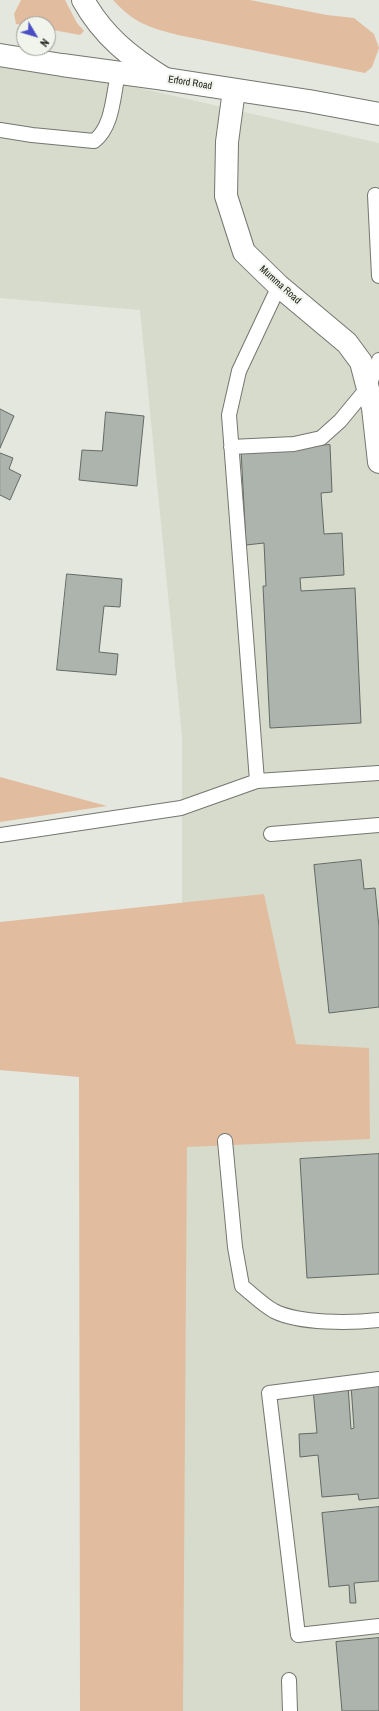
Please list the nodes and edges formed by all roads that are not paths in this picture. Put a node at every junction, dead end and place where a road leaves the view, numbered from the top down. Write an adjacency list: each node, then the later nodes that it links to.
1 (83, 0): 4 (main road)
2 (0, 55): 3 (main road, Erford Road)
3 (118, 74): 4 (main road, Erford Road); 7 (lane)
4 (164, 79): 5 (main road, Erford Road)
5 (234, 90): 6 (main road, Erford Road); 10 (main road, Mumma Road)
6 (379, 114)
7 (0, 130)
8 (375, 195): 9 (lane)
9 (379, 276)
10 (279, 286): 12 (main road, Mumma Road); 13 (lane)
11 (379, 360): 12 (lane)
12 (369, 386): 13 (lane); 14 (main road, Mumma Road)
13 (231, 447): 16 (lane)
14 (379, 462)
15 (379, 773): 16 (lane)
16 (257, 781): 19 (lane)
17 (379, 825): 18 (lane)
18 (271, 834)
19 (0, 835)
20 (225, 1141): 21 (lane)
21 (379, 1320)
22 (379, 1378): 23 (lane)
23 (379, 1626)
24 (289, 1680): 25 (lane)
25 (290, 1711)

